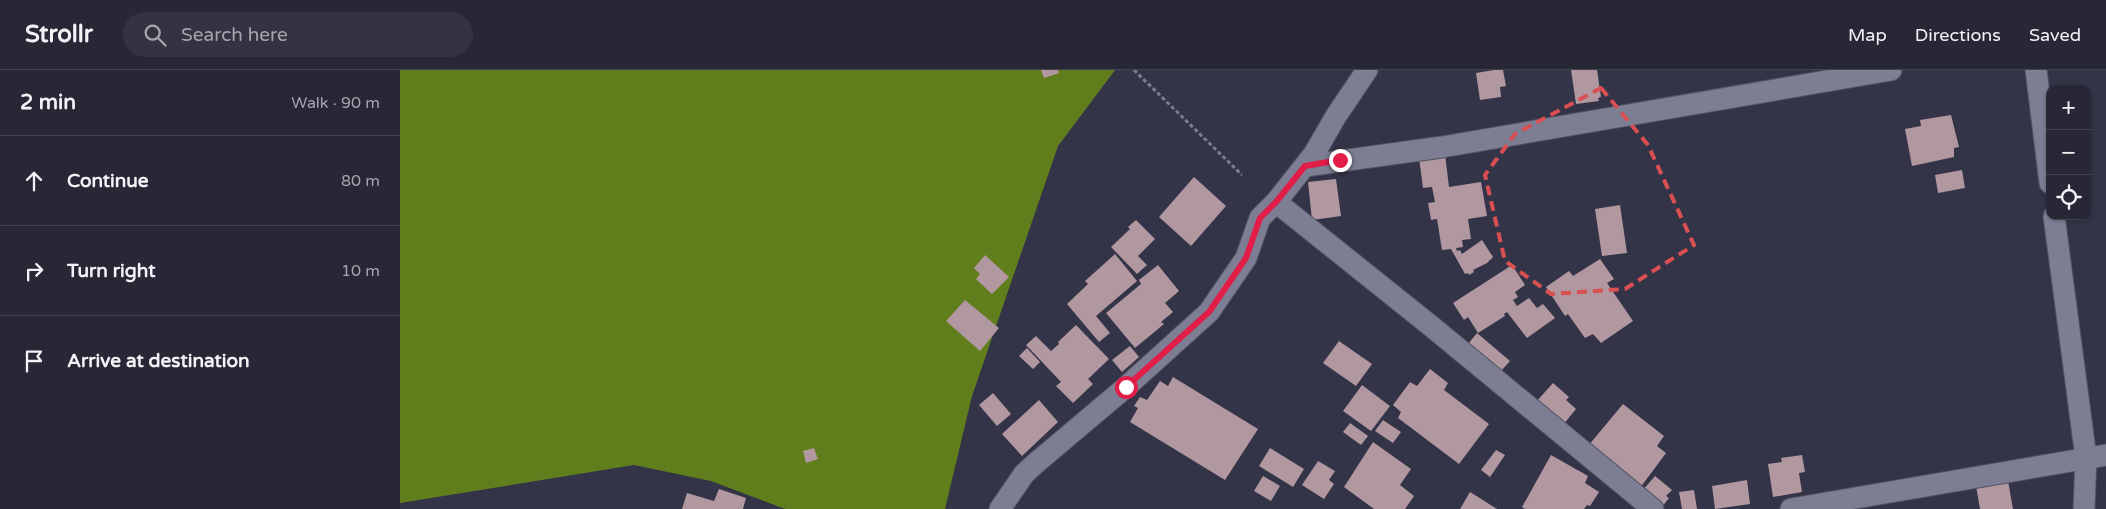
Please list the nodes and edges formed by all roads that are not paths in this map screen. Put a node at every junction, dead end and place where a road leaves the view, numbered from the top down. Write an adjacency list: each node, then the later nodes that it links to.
1 (1367, 70): 4 (street)
2 (1891, 70): 4 (street)
3 (2036, 70): 5 (street)
4 (1305, 166): 6 (street)
5 (2049, 175)
6 (1276, 202): 9 (street); 10 (street)
7 (2055, 220): 8 (street)
8 (2096, 457): 11 (street); 12 (street)
9 (1000, 509)
10 (1653, 509)
11 (1791, 509)
12 (2084, 509)

